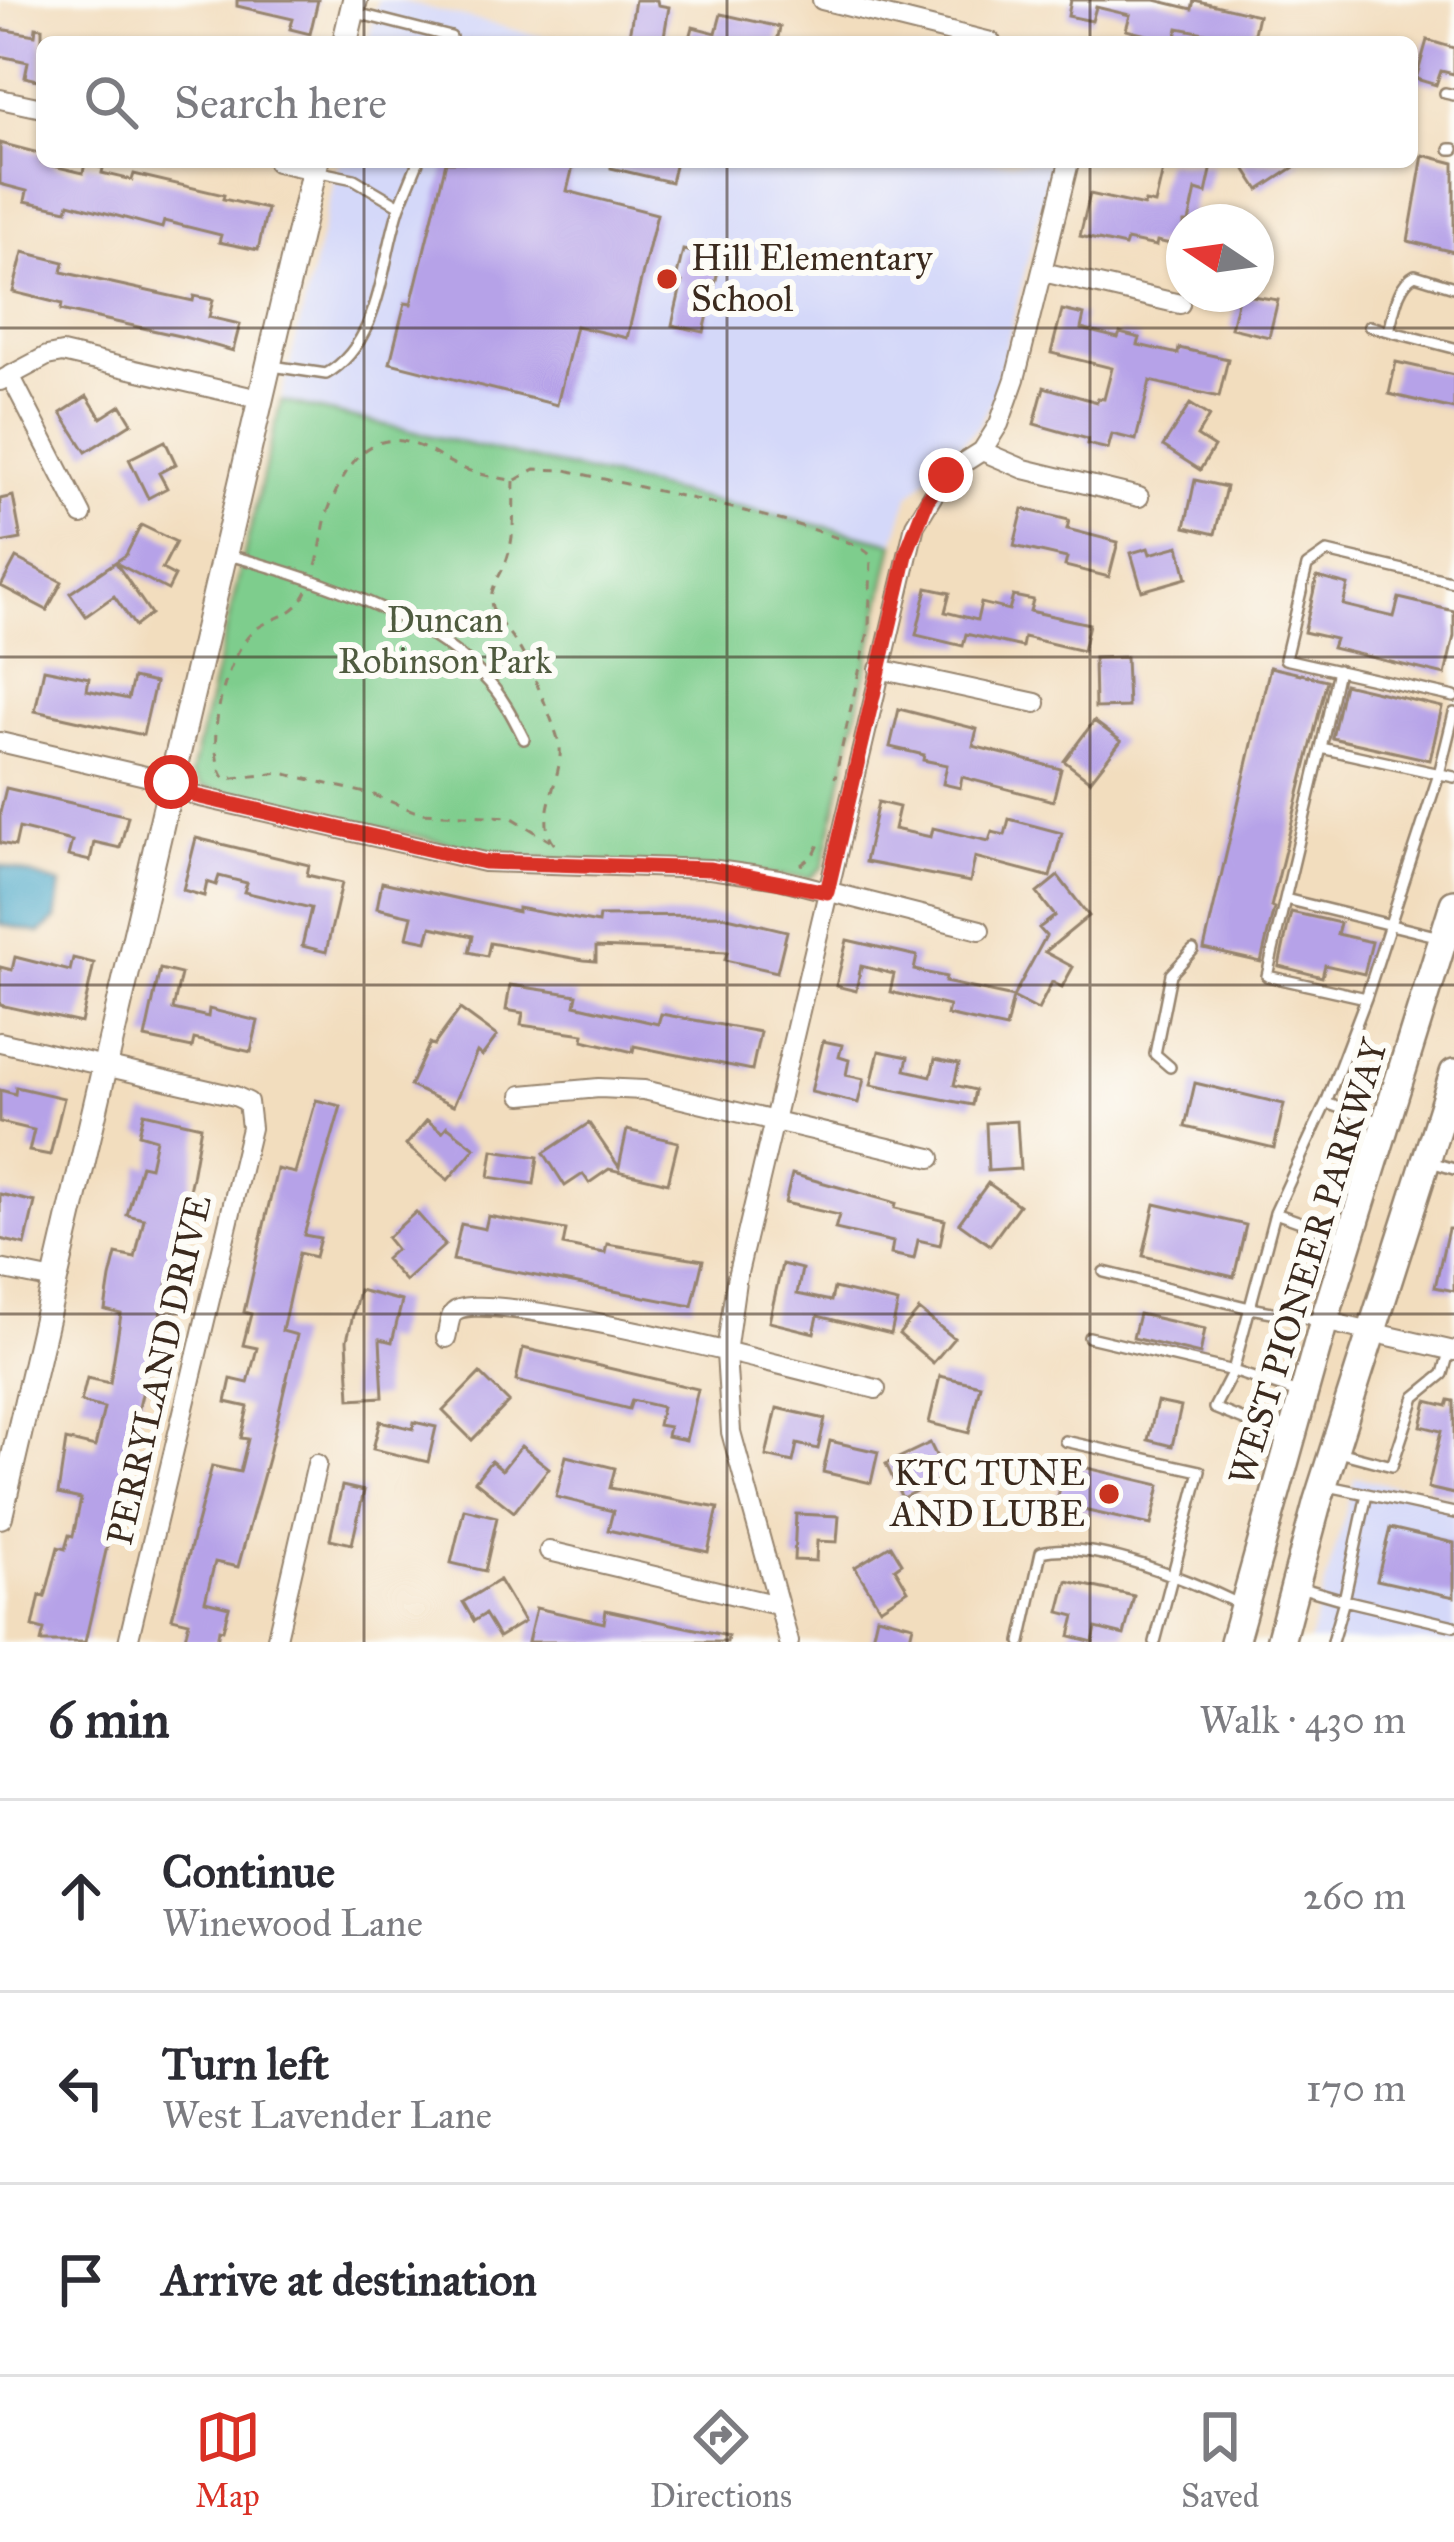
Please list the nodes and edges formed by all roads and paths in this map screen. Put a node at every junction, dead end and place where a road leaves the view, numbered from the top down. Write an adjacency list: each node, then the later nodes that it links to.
1 (822, 0): 3 (street)
2 (353, 6): 4 (street); 5 (lane)
3 (906, 10): 6 (street)
4 (346, 36)
5 (442, 36)
6 (976, 36)
7 (0, 99): 8 (street)
8 (36, 108)
9 (315, 168): 20 (street)
10 (321, 168): 13 (lane)
11 (416, 168): 13 (lane)
12 (1068, 168): 14 (street)
13 (400, 206): 20 (lane)
14 (1043, 272): 16 (street); 23 (street)
15 (1454, 287): 18 (lane)
16 (1166, 301)
17 (1369, 326): 18 (lane)
18 (1389, 332): 19 (lane)
19 (1454, 348)
20 (267, 364): 22 (street)
21 (5, 378): 22 (street); 26 (street)
22 (259, 399): 27 (street)
23 (982, 451): 25 (street); 30 (street)
24 (514, 481): 28 (path); 41 (path); 42 (path)
25 (1139, 497)
26 (82, 515)
27 (223, 554): 28 (lane); 40 (street)
28 (311, 580): 35 (lane); 42 (path)
29 (1454, 582): 31 (lane)
30 (879, 669): 33 (street); 46 (street)
31 (1338, 670): 32 (lane); 37 (lane)
32 (1454, 698)
33 (1036, 703)
34 (1454, 713): 38 (lane)
35 (524, 739)
36 (0, 742): 40 (street)
37 (1321, 748): 38 (lane); 47 (lane)
38 (1439, 774): 39 (lane); 49 (lane)
39 (1454, 777)
40 (171, 782): 46 (street); 55 (street)
41 (834, 788)
42 (550, 841): 44 (path)
43 (820, 841): 45 (path)
44 (559, 849)
45 (785, 868)
46 (827, 892): 50 (street); 60 (street)
47 (1286, 899): 49 (lane); 53 (lane)
48 (1454, 904): 51 (main road, WEST PIONEER PARKWAY)
49 (1390, 925): 51 (lane); 53 (lane)
50 (980, 930)
51 (1444, 938): 61 (main road, WEST PIONEER PARKWAY)
52 (1193, 950): 56 (lane)
53 (1366, 998): 59 (lane)
54 (0, 1042): 55 (street)
55 (104, 1066): 69 (street); 95 (street, PERRYLAND DRIVE)
56 (1170, 1067)
57 (1454, 1073): 63 (main road)
58 (522, 1094): 60 (street)
59 (1326, 1102): 61 (lane); 65 (lane)
60 (775, 1122): 62 (street); 76 (street)
61 (1387, 1124): 66 (main road, WEST PIONEER PARKWAY)
62 (931, 1158)
63 (1426, 1161): 64 (lane); 72 (main road)
64 (1454, 1168)
65 (1274, 1213): 66 (lane); 70 (lane)
66 (1351, 1240): 71 (main road, WEST PIONEER PARKWAY)
67 (0, 1269): 69 (street)
68 (1104, 1272): 70 (lane)
69 (54, 1280): 87 (street)
70 (1250, 1308): 71 (lane); 77 (lane)
71 (1324, 1321): 72 (street); 79 (main road, WEST PIONEER PARKWAY)
72 (1372, 1332): 75 (street); 82 (main road)
73 (1089, 1337): 77 (lane)
74 (446, 1338): 76 (street)
75 (1452, 1350): 82 (lane)
76 (726, 1353): 78 (street); 92 (street)
77 (1233, 1371): 79 (lane); 80 (lane)
78 (876, 1389)
79 (1303, 1394): 80 (main road, WEST PIONEER PARKWAY)
80 (1290, 1439): 93 (main road, WEST PIONEER PARKWAY)
81 (1065, 1441): 89 (lane)
82 (1334, 1450): 84 (main road)
83 (317, 1464): 96 (street)
84 (1323, 1485): 85 (lane); 90 (main road)
85 (1367, 1494): 86 (lane); 91 (lane)
86 (1454, 1513)
87 (0, 1516)
88 (549, 1551): 92 (street)
89 (1174, 1573): 93 (lane); 98 (lane); 99 (lane)
90 (1295, 1586): 91 (lane); 101 (main road)
91 (1344, 1600): 94 (lane); 102 (lane)
92 (778, 1606): 97 (street)
93 (1244, 1606): 100 (main road, WEST PIONEER PARKWAY)
94 (1454, 1626)
95 (128, 1642)
96 (276, 1642)
97 (789, 1642)
98 (1021, 1642)
99 (1155, 1642)
100 (1234, 1642)
101 (1280, 1642)
102 (1332, 1642)

